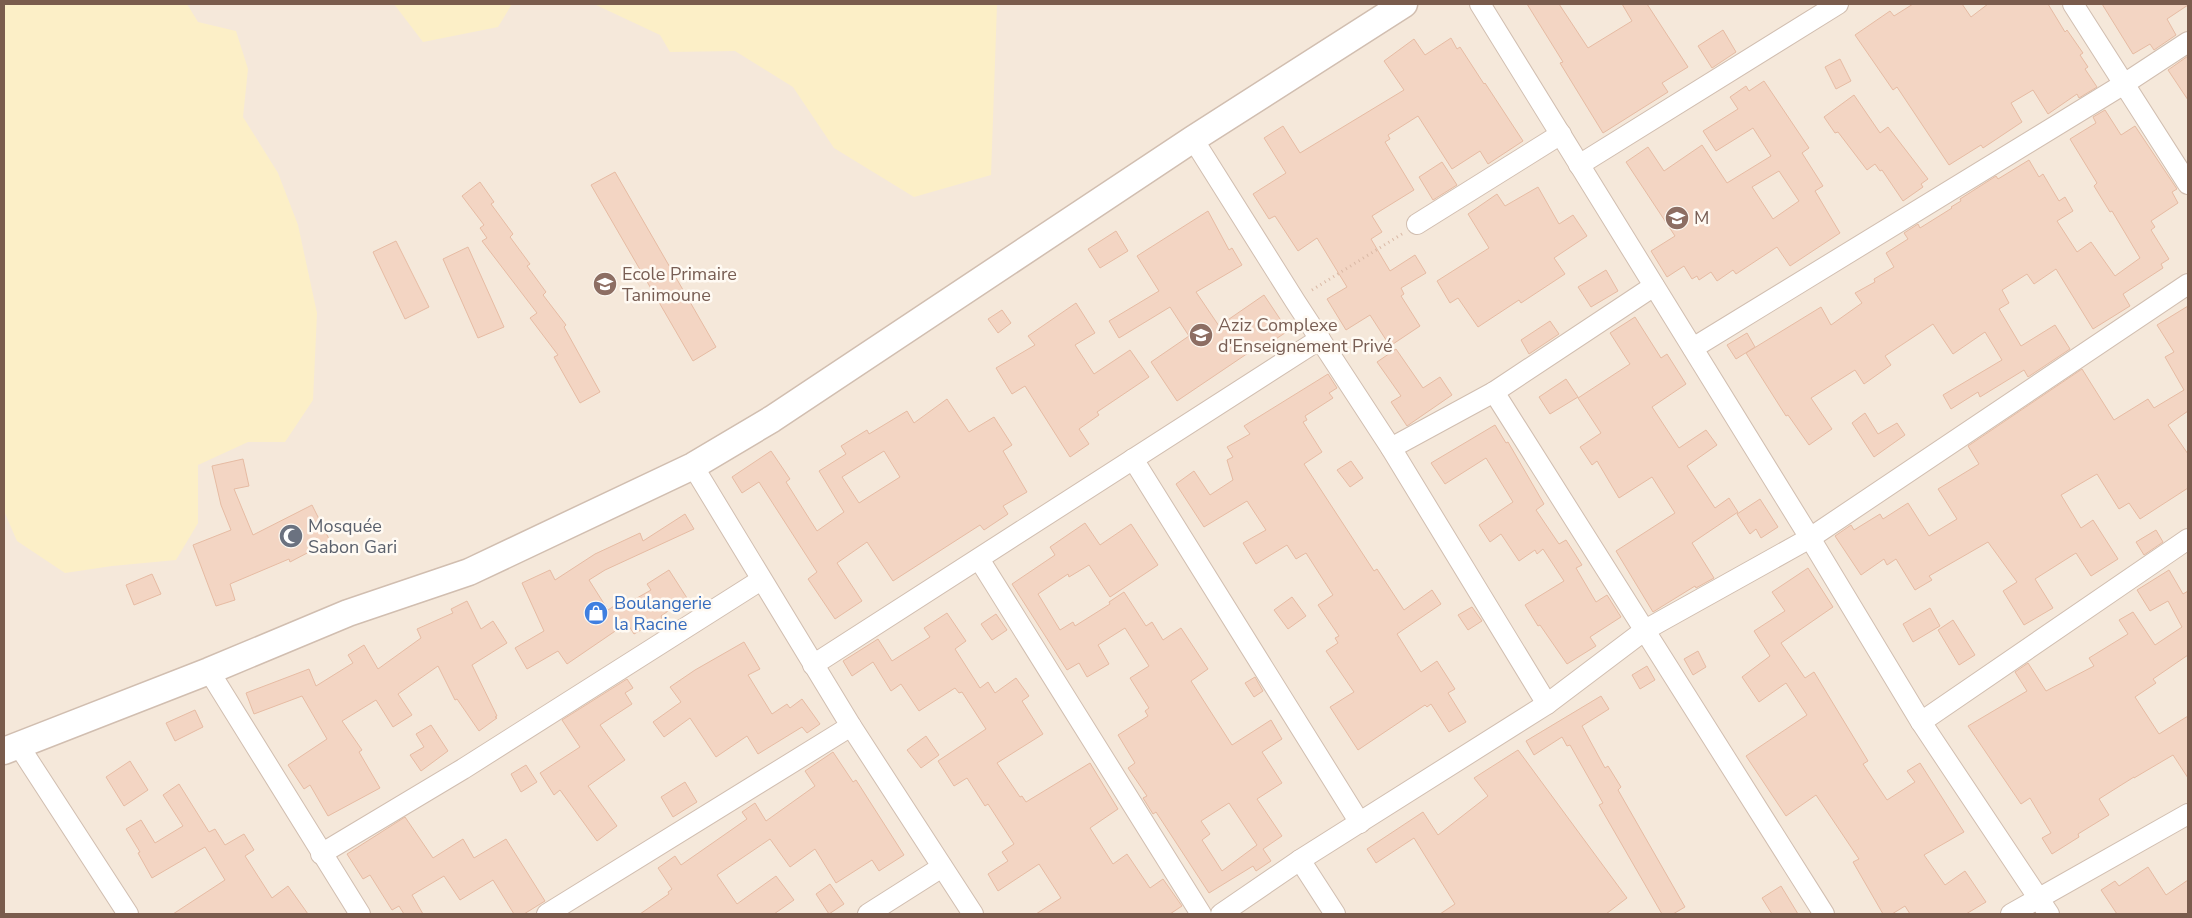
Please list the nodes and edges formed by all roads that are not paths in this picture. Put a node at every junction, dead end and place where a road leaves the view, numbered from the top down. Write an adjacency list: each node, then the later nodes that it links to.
1 (1404, 4): 8 (street)
2 (1480, 4): 7 (street)
3 (1838, 4): 9 (street)
4 (2073, 4): 6 (street)
5 (2188, 42): 6 (street)
6 (2124, 84): 10 (street); 15 (street)
7 (1561, 134): 9 (street); 11 (street)
8 (1192, 139): 14 (street); 19 (street)
9 (1579, 165): 13 (street)
10 (2188, 184)
11 (1417, 224)
12 (2188, 284): 20 (street)
13 (1654, 286): 15 (street); 16 (street)
14 (1320, 339): 17 (street); 18 (street)
15 (1693, 348): 20 (street)
16 (1494, 392): 17 (street); 24 (street)
17 (1391, 448): 27 (street)
18 (1133, 459): 22 (street); 32 (street)
19 (693, 466): 23 (street); 26 (street)
20 (1810, 538): 24 (street); 28 (street)
21 (2188, 539): 28 (street)
22 (979, 558): 25 (street); 42 (street)
23 (761, 580): 25 (street); 33 (street)
24 (1645, 630): 27 (street); 45 (street)
25 (813, 665): 29 (street)
26 (208, 671): 30 (street); 33 (street)
27 (1547, 704): 32 (street)
28 (1921, 722): 36 (street)
29 (851, 726): 35 (street); 39 (street)
30 (12, 748): 37 (street)
31 (2188, 814): 36 (street)
32 (1360, 822): 34 (street)
33 (321, 854): 38 (street)
34 (1300, 860): 43 (street); 44 (street)
35 (942, 866): 40 (street); 41 (street)
36 (2044, 906): 46 (street)
37 (128, 914)
38 (360, 914)
39 (547, 914)
40 (868, 914)
41 (973, 914)
42 (1201, 914)
43 (1221, 914)
44 (1334, 914)
45 (1824, 914)
46 (2011, 914)

